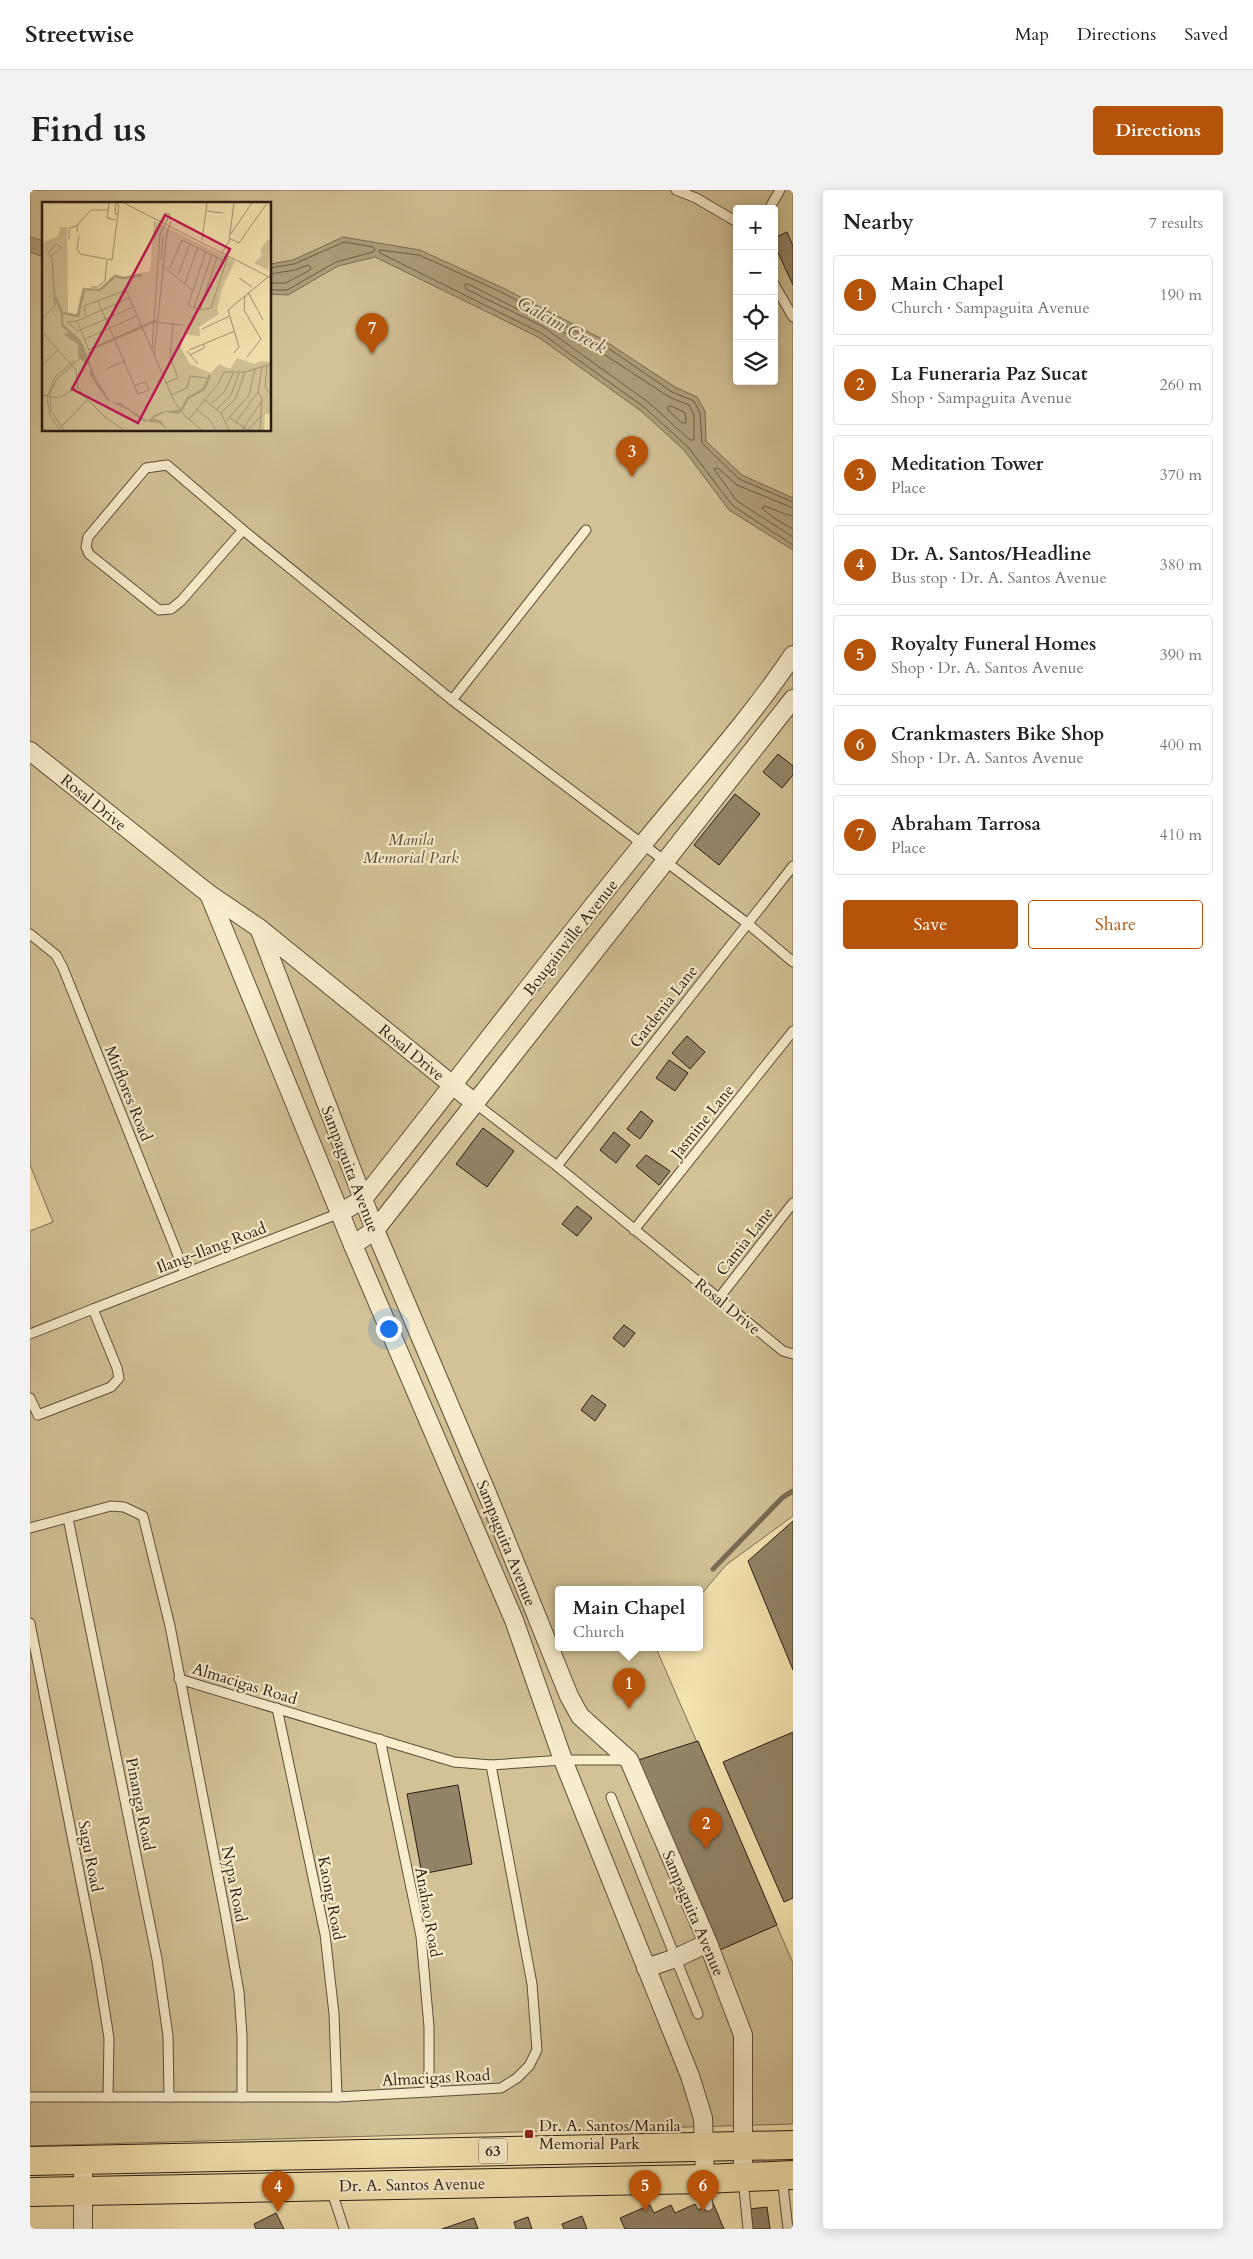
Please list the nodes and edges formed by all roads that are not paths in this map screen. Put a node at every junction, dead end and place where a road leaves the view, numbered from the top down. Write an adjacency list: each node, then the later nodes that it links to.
1 (676, 190): 4 (lane)
2 (780, 190): 3 (lane)
3 (771, 205)
4 (733, 220)
5 (778, 291): 6 (lane)
6 (793, 317)
7 (243, 530): 7 (lane); 11 (lane)
8 (586, 530): 11 (lane)
9 (793, 655): 13 (street, Bougainville Avenue)
10 (793, 699): 14 (street, Bougainville Avenue)
11 (452, 700): 13 (lane)
12 (30, 751): 16 (street, Rosal Drive)
13 (643, 843): 14 (lane); 22 (street, Bougainville Avenue)
14 (665, 861): 17 (lane); 23 (street, Bougainville Avenue)
15 (793, 866): 17 (lane, Gardenia Lane)
16 (210, 894): 18 (street, Rosal Drive); 27 (street, Sampaguita Avenue)
17 (747, 923): 20 (lane); 24 (lane, Gardenia Lane)
18 (259, 928): 22 (street, Rosal Drive); 25 (street, Sampaguita Avenue)
19 (30, 934): 31 (lane, Mirflores Road)
20 (793, 962)
21 (793, 1031): 29 (lane, Jasmine Lane)
22 (454, 1085): 23 (street, Rosal Drive); 25 (street, Bougainville Avenue)
23 (476, 1104): 24 (lane, Rosal Drive); 28 (street, Bougainville Avenue)
24 (557, 1166): 29 (lane, Rosal Drive)
25 (363, 1199): 27 (street, Bougainville Avenue); 28 (street, Sampaguita Avenue)
26 (793, 1203): 32 (lane, Camia Lane)
27 (340, 1213): 30 (street, Sampaguita Avenue); 31 (lane, Ilang-Ilang Road)
28 (375, 1230): 30 (street, Bougainville Avenue); 39 (street, Sampaguita Avenue)
29 (634, 1230): 32 (lane, Rosal Drive)
30 (353, 1245): 40 (street, Sampaguita Avenue)
31 (185, 1273): 33 (lane, Ilang-Ilang Road)
32 (719, 1298): 35 (lane, Rosal Drive)
33 (93, 1308): 34 (lane, Ilang-Ilang Road); 36 (lane)
34 (30, 1334)
35 (793, 1354)
36 (30, 1398)
37 (68, 1518): 38 (lane, Almacigas Road); 42 (lane, Almacigas Road); 55 (lane, Pinanga Road)
38 (30, 1528)
39 (520, 1574): 40 (street); 46 (street, Sampaguita Avenue)
40 (498, 1583): 45 (street, Sampaguita Avenue)
41 (30, 1623): 58 (lane, Sagu Road)
42 (179, 1679): 43 (lane, Almacigas Road); 56 (lane, Nypa Road)
43 (277, 1708): 44 (lane, Almacigas Road); 57 (lane, Kaong Road)
44 (380, 1739): 47 (lane, Almacigas Road); 53 (lane, Anahao Road)
45 (563, 1760): 46 (lane, Almacigas Road); 47 (lane, Almacigas Road); 51 (street, Sampaguita Avenue)
46 (629, 1760): 49 (street, Sampaguita Avenue)
47 (491, 1765): 53 (lane, Almacigas Road)
48 (611, 1797): 50 (lane)
49 (708, 1943): 50 (street); 61 (street, Sampaguita Avenue)
50 (676, 1958): 51 (street); 52 (lane)
51 (646, 1968): 60 (street, Sampaguita Avenue)
52 (698, 2014)
53 (429, 2092): 57 (lane, Almacigas Road)
54 (30, 2097): 58 (lane, Almacigas Road)
55 (170, 2097): 56 (lane, Almacigas Road); 58 (lane, Almacigas Road)
56 (242, 2097): 57 (lane, Almacigas Road)
57 (337, 2097)
58 (108, 2098)
59 (793, 2145): 61 (main road, Dr. A. Santos Avenue / 63)
60 (704, 2147): 61 (main road, Dr. A. Santos Avenue / 63); 62 (main road, Dr. A. Santos Avenue / 63); 66 (street, Sampaguita Avenue)
61 (744, 2147): 65 (street, Sampaguita Avenue)
62 (83, 2160): 63 (main road, Dr. A. Santos Avenue / 63); 68 (street)
63 (30, 2161)
64 (787, 2175): 65 (main road, Dr. A. Santos Avenue / 63); 74 (lane)
65 (743, 2176): 66 (main road, Dr. A. Santos Avenue / 63); 73 (lane)
66 (704, 2178): 67 (main road, Dr. A. Santos Avenue / 63); 70 (lane)
67 (330, 2186): 68 (main road, Dr. A. Santos Avenue / 63); 72 (lane)
68 (84, 2191): 69 (main road, Dr. A. Santos Avenue / 63); 71 (street)
69 (30, 2192)
70 (708, 2206)
71 (83, 2229)
72 (344, 2229)
73 (748, 2229)
74 (788, 2229)

